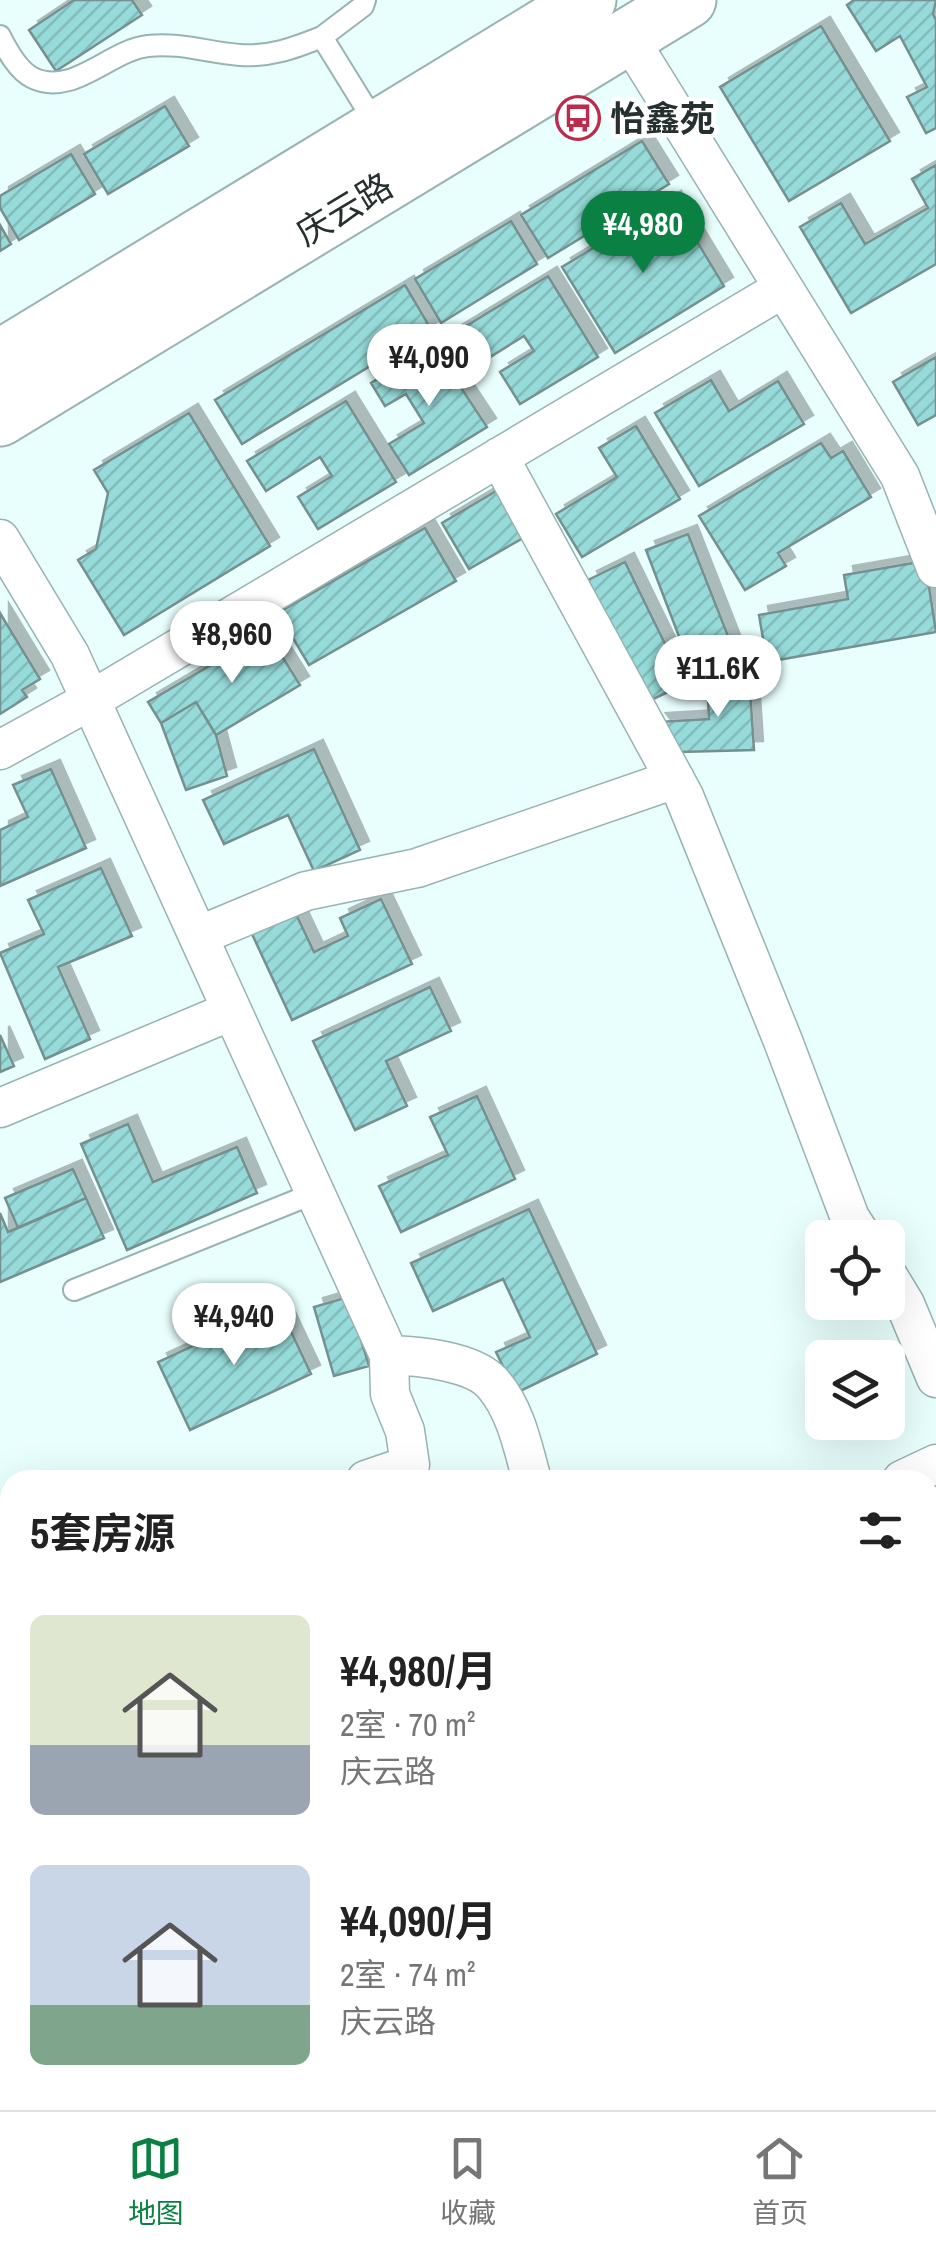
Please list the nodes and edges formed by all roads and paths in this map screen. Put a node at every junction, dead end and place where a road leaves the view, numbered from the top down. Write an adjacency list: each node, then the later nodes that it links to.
1 (365, 0): 5 (lane)
2 (588, 0): 7 (main road, 庆云路)
3 (688, 0): 6 (main road, 庆云路)
4 (0, 36): 5 (lane)
5 (322, 37): 7 (lane)
6 (628, 37): 8 (street); 10 (main road, 庆云路)
7 (378, 128): 9 (main road, 庆云路)
8 (782, 288): 11 (street); 13 (street)
9 (0, 358)
10 (0, 418)
11 (498, 457): 14 (street); 16 (street)
12 (0, 539): 14 (street)
13 (936, 568)
14 (91, 700): 15 (street); 17 (street)
15 (0, 750)
16 (674, 779): 17 (street); 21 (street)
17 (198, 936): 18 (street)
18 (231, 1011): 19 (street); 20 (street)
19 (0, 1108)
20 (315, 1193): 22 (lane); 24 (street)
21 (851, 1220)
22 (74, 1290)
23 (905, 1304): 25 (street)
24 (390, 1355): 26 (street); 27 (street)
25 (936, 1378)
26 (395, 1470)
27 (529, 1470)

